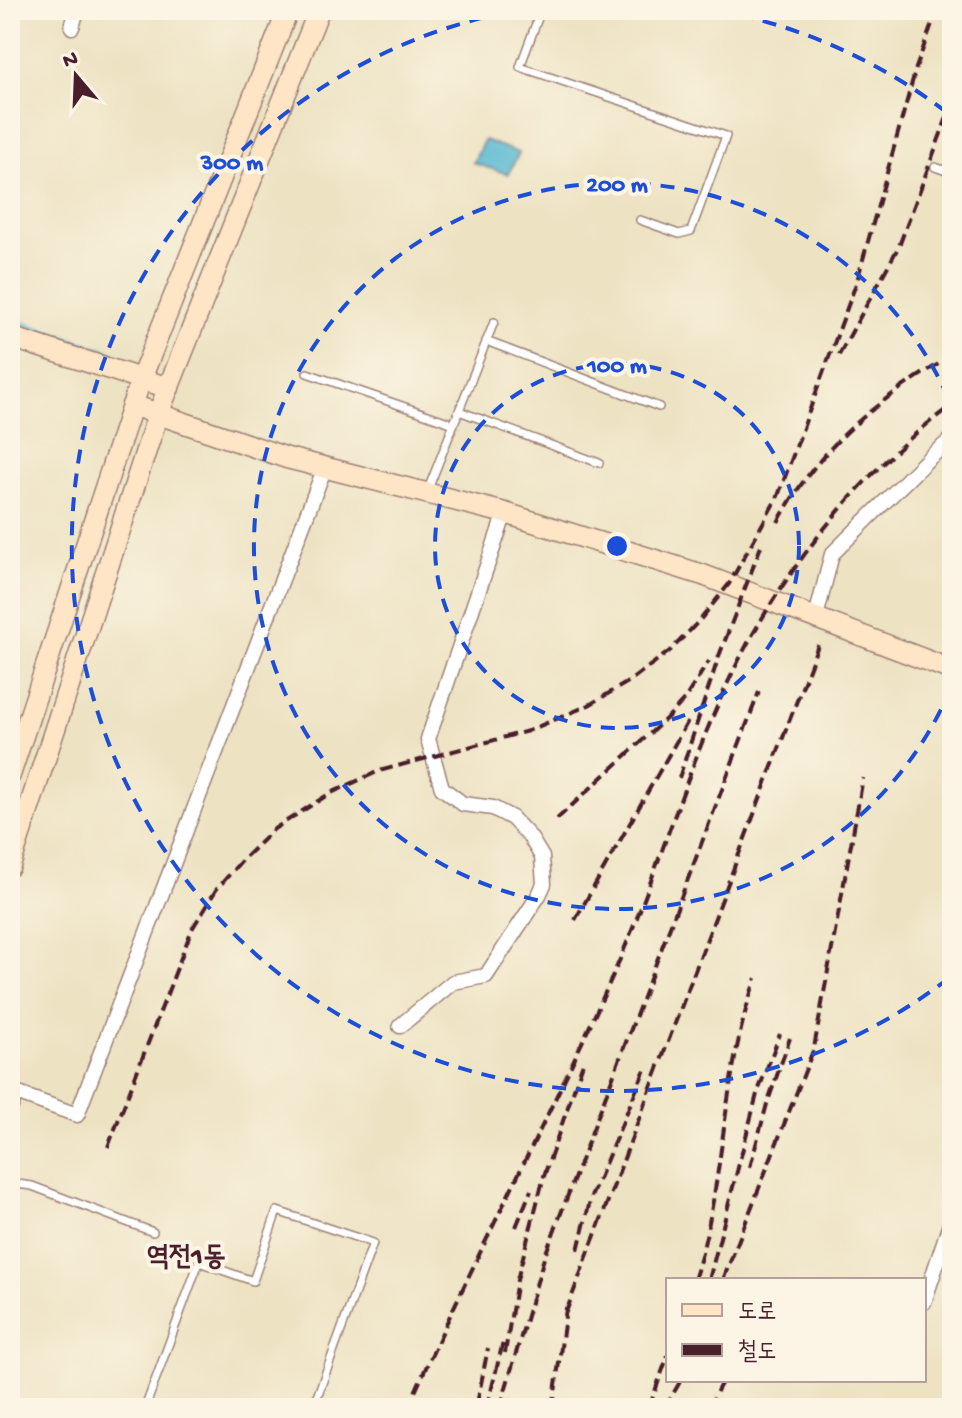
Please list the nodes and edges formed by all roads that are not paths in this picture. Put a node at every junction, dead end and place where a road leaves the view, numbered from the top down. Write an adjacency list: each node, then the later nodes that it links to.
1 (77, 10): 5 (street)
2 (288, 10): 13 (main road)
3 (319, 10): 14 (main road)
4 (541, 10): 8 (lane)
5 (72, 27)
6 (935, 167): 7 (lane)
7 (952, 173)
8 (640, 220)
9 (494, 322): 11 (lane)
10 (10, 337): 13 (main road)
11 (486, 341): 16 (lane); 17 (lane)
12 (307, 373): 19 (lane)
13 (141, 379): 14 (main road); 15 (main road)
14 (169, 388): 18 (main road)
15 (132, 405): 18 (main road); 27 (main road)
16 (659, 407)
17 (459, 411): 19 (lane); 21 (lane)
18 (158, 414): 22 (main road); 28 (main road)
19 (454, 424): 23 (lane)
20 (952, 439): 25 (street)
21 (599, 463)
22 (325, 467): 23 (main road); 30 (street)
23 (427, 493): 24 (main road)
24 (505, 513): 25 (main road); 29 (street)
25 (816, 617): 26 (main road)
26 (952, 670)
27 (10, 775)
28 (10, 866)
29 (400, 1026)
30 (10, 1109)
31 (10, 1183): 33 (lane)
32 (952, 1218): 34 (street)
33 (153, 1232)
34 (926, 1296)
35 (10, 1406): 36 (lane)
36 (18, 1408)
37 (145, 1408): 38 (lane)
38 (313, 1408)

